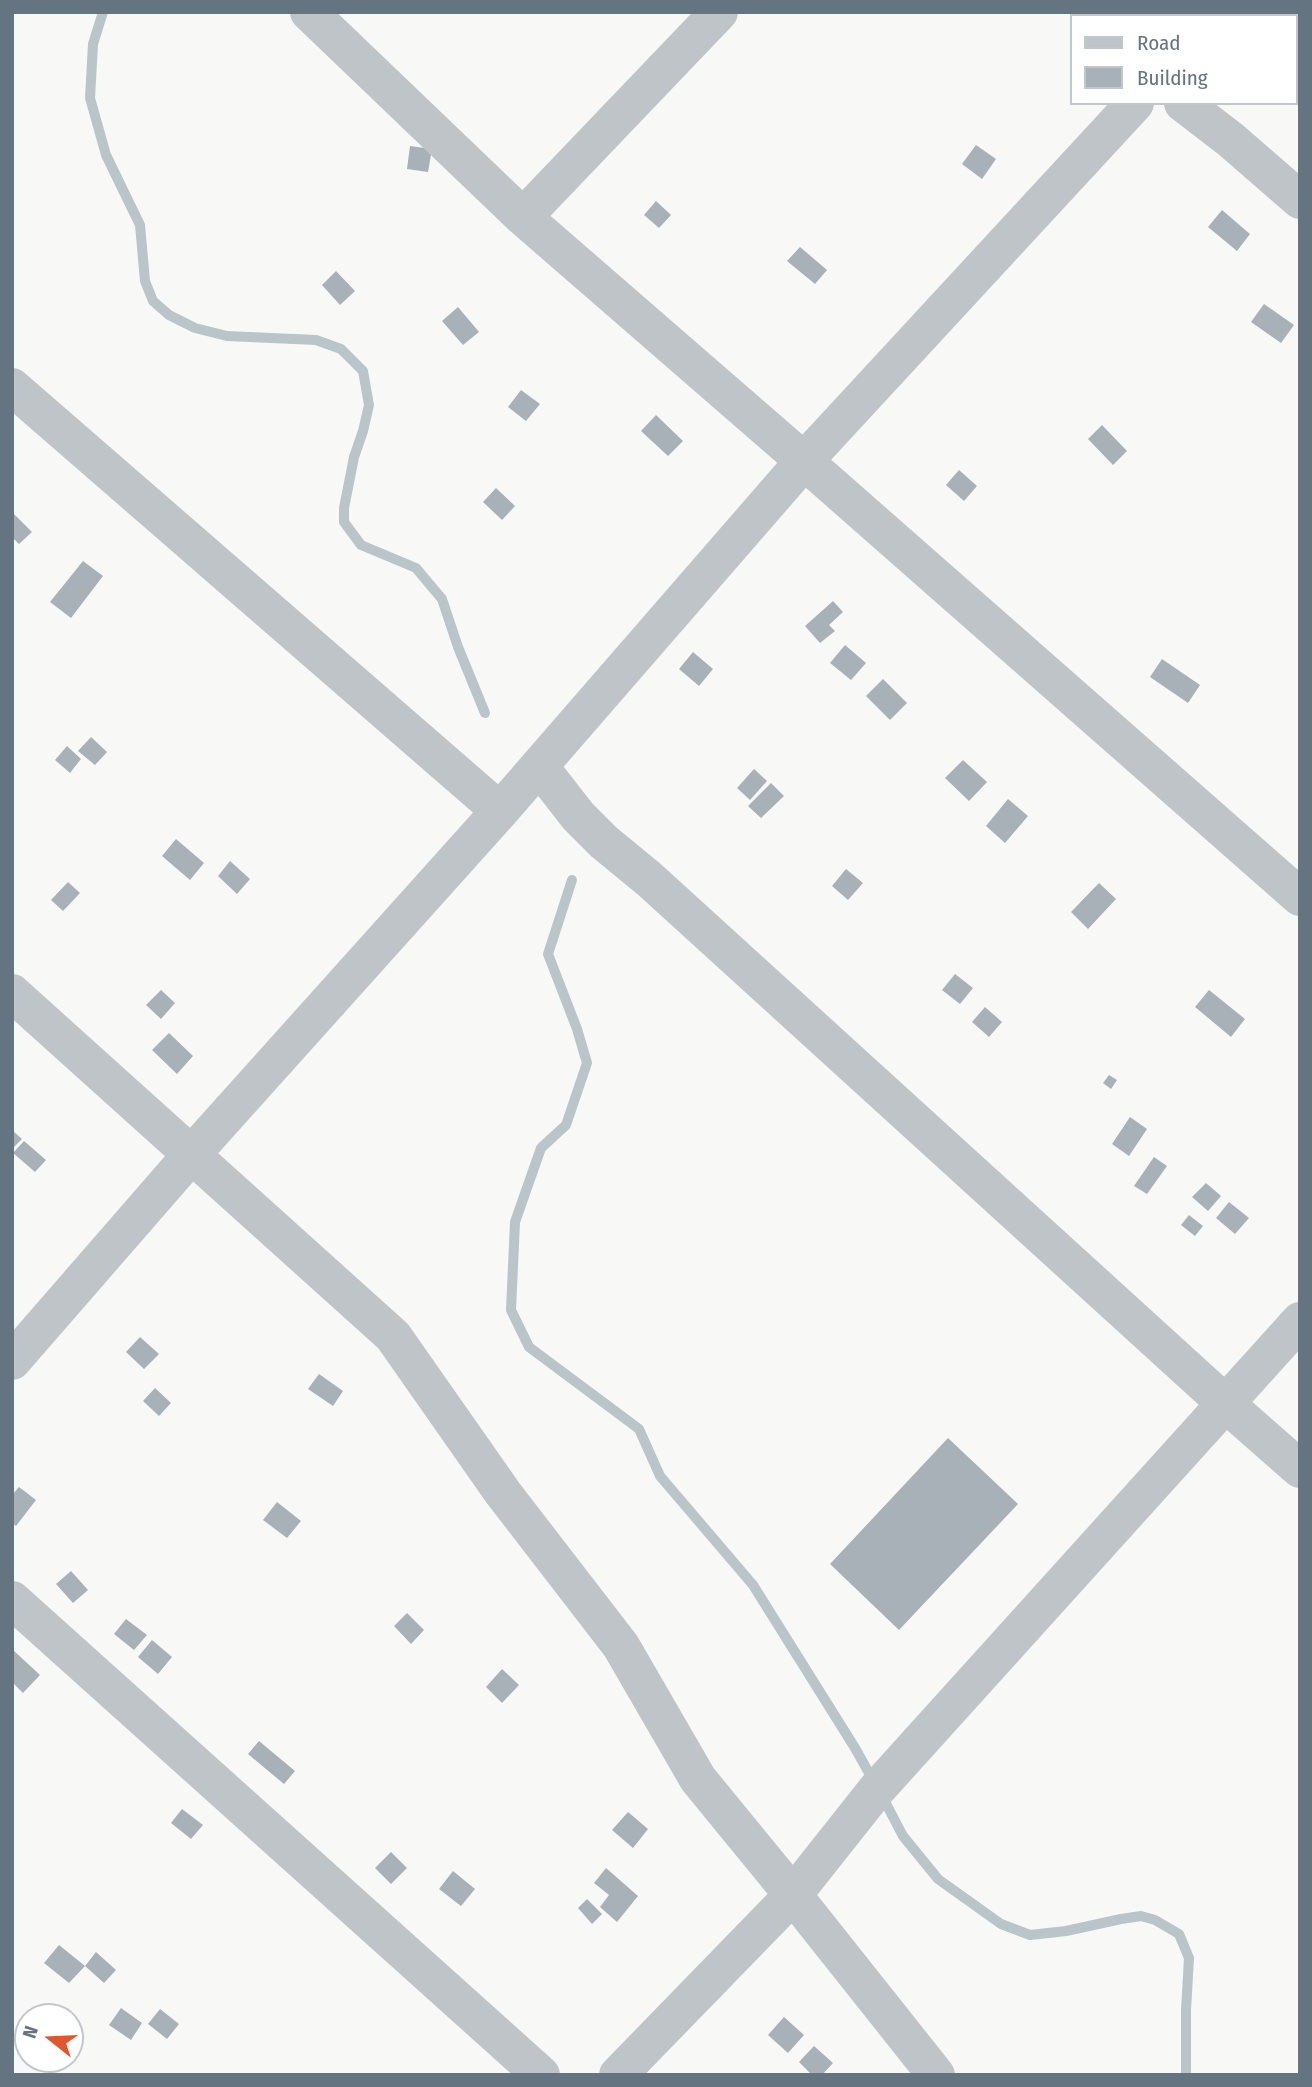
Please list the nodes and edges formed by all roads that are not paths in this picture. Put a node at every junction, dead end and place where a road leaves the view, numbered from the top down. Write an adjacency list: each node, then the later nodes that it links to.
1 (309, 12): 6 (street)
2 (719, 12): 6 (street)
3 (1133, 105): 8 (street)
4 (1186, 105): 5 (street)
5 (1300, 200)
6 (523, 217): 8 (street)
7 (12, 387): 10 (street)
8 (804, 461): 9 (street); 11 (street)
9 (539, 766): 10 (street); 16 (street)
10 (500, 811): 13 (street)
11 (1300, 897)
12 (12, 993): 13 (street)
13 (192, 1154): 15 (street); 19 (street)
14 (1300, 1321): 16 (street)
15 (12, 1360)
16 (1226, 1404): 17 (street); 19 (street)
17 (1300, 1469)
18 (12, 1600): 20 (street)
19 (793, 1895): 21 (street); 22 (street)
20 (541, 2075)
21 (618, 2075)
22 (936, 2075)

